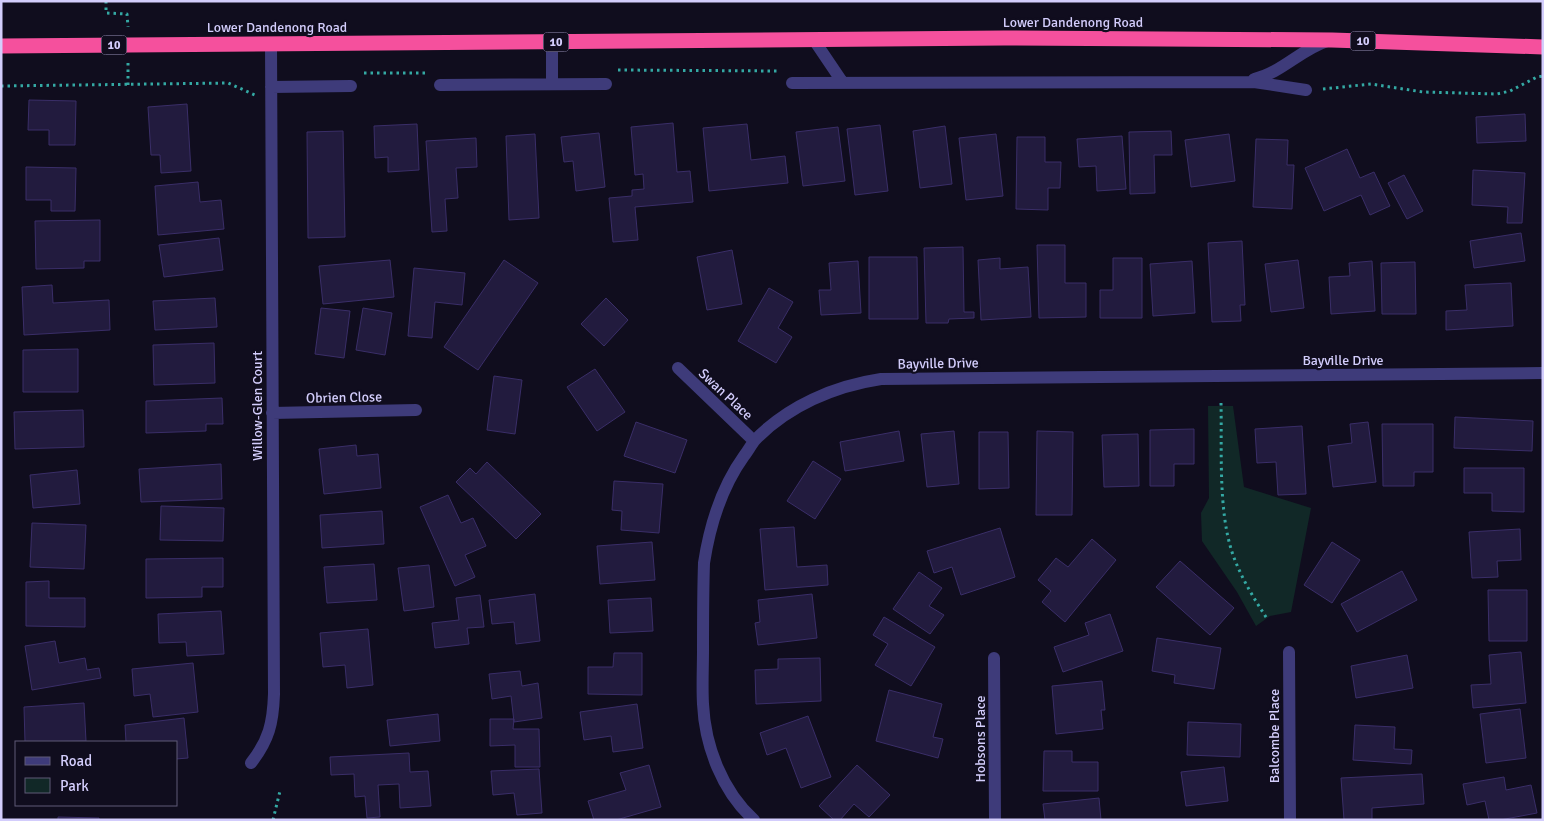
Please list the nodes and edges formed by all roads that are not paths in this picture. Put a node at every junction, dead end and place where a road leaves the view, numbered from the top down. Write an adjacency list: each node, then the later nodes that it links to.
1 (814, 40): 2 (highway, Lower Dandenong Road / 10); 3 (highway, Lower Dandenong Road / 10); 9 (street)
2 (1332, 40): 6 (highway, Lower Dandenong Road / 10); 7 (street, Lower Dandenong Road)
3 (552, 42): 4 (highway, Lower Dandenong Road / 10); 10 (street)
4 (271, 44): 5 (highway, Lower Dandenong Road / 10); 14 (street, Willow-Glen Court)
5 (1, 46)
6 (1543, 47)
7 (1244, 82): 9 (street, Lower Dandenong Road); 15 (street, Lower Dandenong Road)
8 (792, 83): 9 (street, Lower Dandenong Road)
9 (844, 83)
10 (552, 84): 11 (street); 12 (street)
11 (603, 84)
12 (440, 85)
13 (351, 86): 14 (street)
14 (271, 88): 19 (street, Willow-Glen Court)
15 (1306, 90)
16 (678, 368): 20 (street, Swan Place)
17 (1543, 373): 20 (street, Bayville Drive)
18 (416, 410): 19 (street, Obrien Close)
19 (272, 413): 23 (street, Willow-Glen Court)
20 (754, 441): 24 (street, Bayville Drive)
21 (1289, 652): 26 (street, Balcombe Place)
22 (994, 658): 25 (street, Hobsons Place)
23 (251, 763)
24 (754, 820)
25 (995, 820)
26 (1290, 820)

